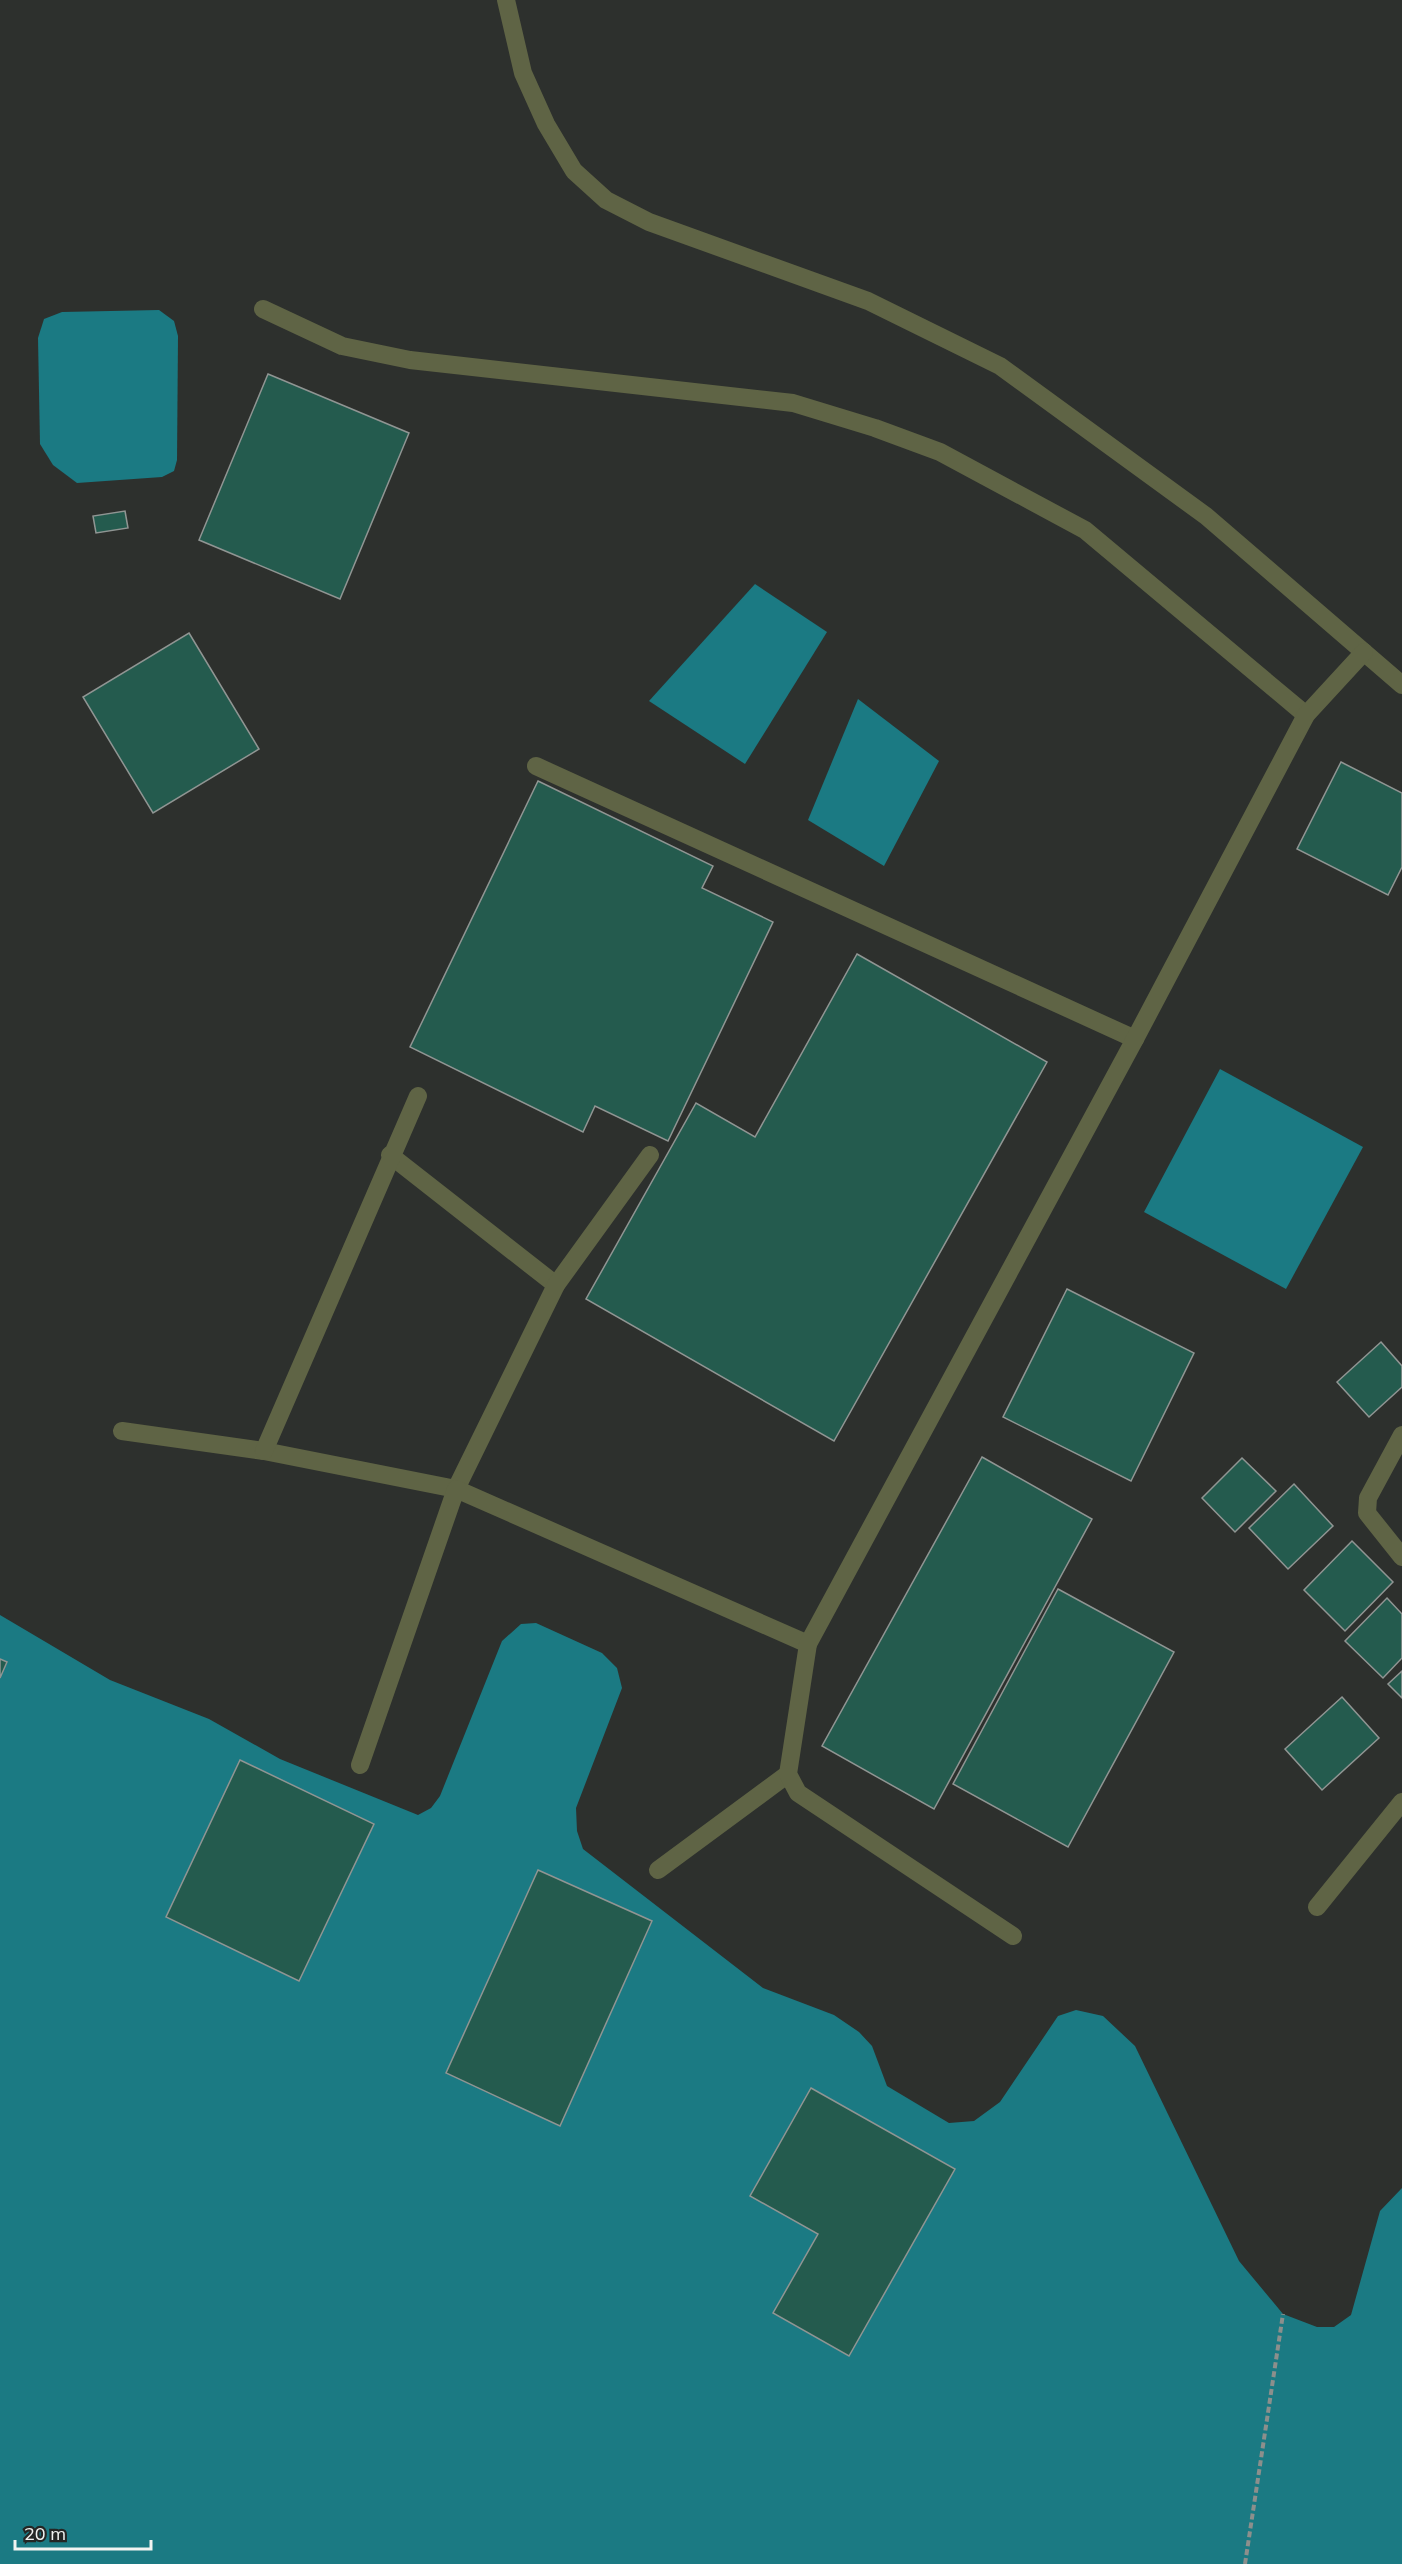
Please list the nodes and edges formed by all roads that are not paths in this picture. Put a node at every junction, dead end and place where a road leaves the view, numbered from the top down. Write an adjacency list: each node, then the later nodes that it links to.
1 (506, 0): 3 (lane)
2 (263, 309): 5 (lane)
3 (1364, 652): 4 (lane); 5 (lane)
4 (1402, 685)
5 (1306, 715): 7 (lane)
6 (536, 766): 7 (lane)
7 (1135, 1039): 17 (lane)
8 (418, 1096): 9 (lane)
9 (390, 1155): 11 (lane); 14 (lane)
10 (650, 1155): 11 (lane)
11 (556, 1285): 15 (lane)
12 (122, 1431): 14 (lane)
13 (1402, 1435): 16 (lane)
14 (264, 1451): 15 (lane)
15 (456, 1489): 17 (lane); 18 (lane)
16 (1402, 1557)
17 (808, 1644): 19 (lane)
18 (360, 1765)
19 (789, 1774): 21 (lane); 23 (lane)
20 (1402, 1802): 22 (lane)
21 (658, 1870)
22 (1317, 1907)
23 (1013, 1936)

